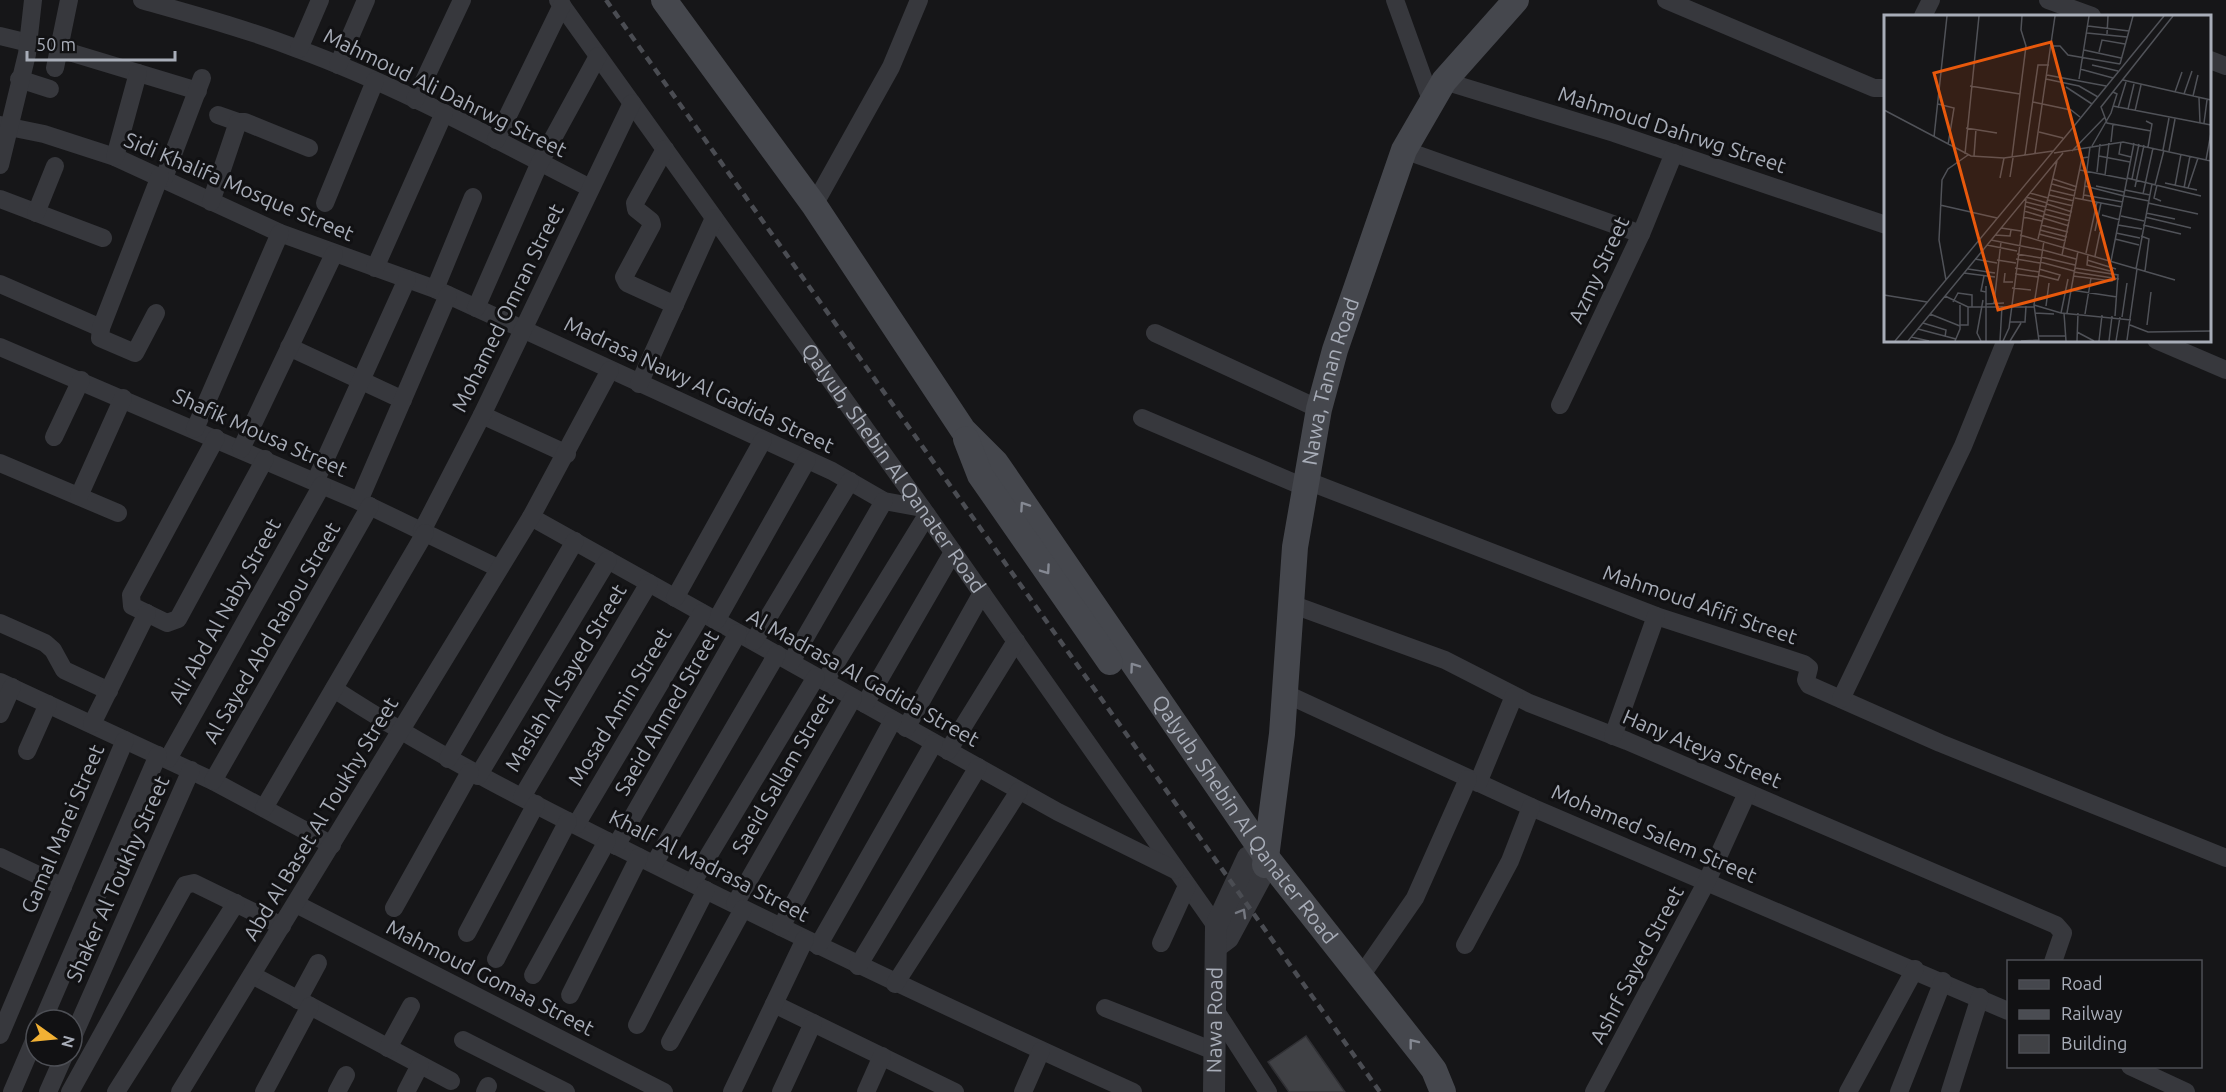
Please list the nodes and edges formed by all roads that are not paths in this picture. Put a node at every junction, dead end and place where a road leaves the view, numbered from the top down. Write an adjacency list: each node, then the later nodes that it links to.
1 (33, 0): 18 (street)
2 (69, 0): 19 (street)
3 (141, 0): 20 (street, Mahmoud Ali Dahrwg Street)
4 (320, 0): 20 (street)
5 (366, 0): 23 (street)
6 (462, 0): 32 (street)
7 (664, 0): 53 (main road, Qalyub, Shebin Al Qanater Road)
8 (920, 0): 53 (street)
9 (1395, 0): 31 (street)
10 (1516, 0): 31 (main road, Nawa, Tanan Road)
11 (1666, 0): 29 (street)
12 (1931, 0): 15 (street)
13 (2048, 0): 16 (street)
14 (560, 2): 21 (street, Qalyub, Shebin Al Qanater Road); 38 (street)
15 (1924, 15)
16 (2089, 15)
17 (0, 36): 18 (street)
18 (28, 43): 27 (street)
19 (59, 49): 25 (street); 26 (street)
20 (299, 49): 23 (street, Mahmoud Ali Dahrwg Street)
21 (598, 56): 33 (street, Qalyub, Shebin Al Qanater Road); 44 (street)
22 (2211, 60): 24 (street)
23 (338, 65): 28 (street, Mahmoud Ali Dahrwg Street)
24 (2226, 66)
25 (55, 68)
26 (138, 73): 43 (street); 47 (street)
27 (19, 79): 30 (street); 37 (street)
28 (375, 81): 32 (street, Mahmoud Ali Dahrwg Street); 52 (street)
29 (1884, 88)
30 (50, 89)
31 (1438, 90): 41 (main road, Nawa, Tanan Road); 42 (street, Mahmoud Dahrwg Street)
32 (415, 100): 34 (street, Mahmoud Ali Dahrwg Street)
33 (632, 103): 40 (street, Qalyub, Shebin Al Qanater Road); 48 (street, Mohamed Omran Street)
34 (444, 113): 38 (street, Mahmoud Ali Dahrwg Street); 61 (street)
35 (218, 114): 36 (street)
36 (238, 122): 39 (street); 51 (street)
37 (4, 126): 43 (street, Sidi Khalifa Mosque Street); 45 (street)
38 (496, 140): 44 (street, Mahmoud Ali Dahrwg Street)
39 (309, 148)
40 (665, 149): 55 (street, Qalyub, Shebin Al Qanater Road); 65 (street)
41 (1404, 150): 58 (street); 83 (main road, Nawa, Tanan Road)
42 (1674, 153): 56 (street, Mahmoud Dahrwg Street); 58 (street, Azmy Street)
43 (115, 157): 47 (street, Sidi Khalifa Mosque Street)
44 (540, 162): 48 (street, Mahmoud Ali Dahrwg Street); 66 (street)
45 (0, 165)
46 (55, 166): 54 (street)
47 (162, 177): 51 (street, Sidi Khalifa Mosque Street); 70 (street)
48 (590, 188): 68 (street, Mohamed Omran Street)
49 (473, 197): 64 (street, Al Sayed Abd Rabou Street)
50 (0, 199): 54 (street)
51 (212, 201): 57 (street, Sidi Khalifa Mosque Street)
52 (325, 203)
53 (814, 205): 153 (main road, Qalyub, Shebin Al Qanater Road)
54 (36, 213): 59 (street)
55 (714, 218): 65 (street); 101 (street, Qalyub, Shebin Al Qanater Road)
56 (1884, 224)
57 (280, 233): 60 (street, Sidi Khalifa Mosque Street); 86 (street)
58 (1641, 234): 82 (street, Azmy Street)
59 (103, 238)
60 (334, 254): 61 (street, Sidi Khalifa Mosque Street); 74 (street)
61 (375, 268): 62 (street, Sidi Khalifa Mosque Street)
62 (407, 279): 64 (street, Sidi Khalifa Mosque Street); 78 (street, Ali Abd Al Naby Street)
63 (0, 284): 70 (street)
64 (442, 292): 66 (street, Sidi Khalifa Mosque Street); 81 (street, Al Sayed Abd Rabou Street)
65 (675, 305): 79 (street)
66 (476, 308): 68 (street, Sidi Khalifa Mosque Street)
67 (156, 313): 70 (street)
68 (523, 328): 75 (street, Madrasa Nawy Al Gadida Street); 84 (street, Mohamed Omran Street)
69 (1155, 333): 83 (street)
70 (101, 334)
71 (2005, 342): 126 (street)
72 (2161, 342): 76 (street)
73 (0, 347): 77 (street, Shafik Mousa Street)
74 (289, 347): 78 (street); 90 (street)
75 (610, 370): 79 (street, Madrasa Nawy Al Gadida Street); 91 (street, Abd Al Baset Al Toukhy Street)
76 (2226, 370)
77 (81, 380): 80 (street, Shafik Mousa Street); 87 (street)
78 (361, 380): 81 (street); 96 (street, Ali Abd Al Naby Street)
79 (639, 384): 89 (street, Madrasa Nawy Al Gadida Street)
80 (123, 398): 86 (street, Shafik Mousa Street); 98 (street)
81 (403, 400): 100 (street, Al Sayed Abd Rabou Street)
82 (1560, 405)
83 (1319, 408): 97 (main road, Nawa, Tanan Road)
84 (482, 415): 91 (street); 104 (street, Mohamed Omran Street)
85 (1142, 418): 97 (street, Mahmoud Afifi Street)
86 (195, 429): 88 (street, Shafik Mousa Street)
87 (54, 436)
88 (216, 438): 90 (street, Shafik Mousa Street); 113 (street)
89 (763, 440): 93 (street, Madrasa Nawy Al Gadida Street); 111 (street)
90 (241, 449): 92 (street, Shafik Mousa Street)
91 (567, 454): 103 (street, Abd Al Baset Al Toukhy Street)
92 (265, 459): 96 (street, Shafik Mousa Street); 113 (street)
93 (807, 460): 95 (street, Madrasa Nawy Al Gadida Street); 115 (street, Mosad Amin Street)
94 (0, 463): 98 (street)
95 (850, 481): 99 (street, Madrasa Nawy Al Gadida Street); 117 (street, Saeid Ahmed Street)
96 (318, 484): 100 (street, Shafik Mousa Street); 137 (street, Ali Abd Al Naby Street)
97 (1305, 484): 112 (main road, Nawa, Tanan Road); 114 (street, Mahmoud Afifi Street)
98 (79, 496): 102 (street)
99 (884, 501): 101 (street, Madrasa Nawy Al Gadida Street); 119 (street)
100 (364, 504): 104 (street, Shafik Mousa Street); 142 (street, Al Sayed Abd Rabou Street)
101 (925, 512): 106 (street, Qalyub, Shebin Al Qanater Road); 120 (street)
102 (118, 513)
103 (531, 517): 105 (street, Al Madrasa Al Gadida Street); 108 (street, Abd Al Baset Al Toukhy Street)
104 (423, 532): 108 (street, Shafik Mousa Street); 122 (street, Mohamed Omran Street)
105 (575, 541): 107 (street, Al Madrasa Al Gadida Street); 138 (street)
106 (953, 552): 110 (street, Qalyub, Shebin Al Qanater Road); 127 (street, Saeid Sallam Street)
107 (608, 560): 109 (street, Al Madrasa Al Gadida Street); 141 (street)
108 (498, 568): 132 (street, Abd Al Baset Al Toukhy Street)
109 (649, 583): 111 (street, Al Madrasa Al Gadida Street); 146 (street, Maslah Al Sayed Street)
110 (982, 593): 118 (street, Qalyub, Shebin Al Qanater Road); 131 (street)
111 (675, 598): 115 (street, Al Madrasa Al Gadida Street)
112 (1291, 604): 124 (main road, Nawa, Tanan Road); 125 (street, Hany Ateya Street)
113 (140, 609): 123 (street)
114 (1656, 616): 126 (street, Mahmoud Afifi Street); 133 (street)
115 (709, 617): 117 (street, Al Madrasa Al Gadida Street); 149 (street, Mosad Amin Street)
116 (0, 623): 123 (street)
117 (746, 637): 119 (street, Al Madrasa Al Gadida Street); 150 (street, Saeid Ahmed Street)
118 (1016, 641): 135 (street); 156 (street, Qalyub, Shebin Al Qanater Road)
119 (784, 658): 120 (street, Al Madrasa Al Gadida Street); 155 (street)
120 (820, 679): 127 (street, Al Madrasa Al Gadida Street); 158 (street)
121 (6, 684): 128 (street); 129 (street)
122 (334, 689): 132 (street, Khalf Al Madrasa Street); 148 (street, Mohamed Omran Street)
123 (109, 691): 130 (street)
124 (1284, 693): 143 (street, Mohamed Salem Street); 153 (main road, Nawa, Tanan Road)
125 (1514, 696): 133 (street, Hany Ateya Street); 143 (street)
126 (1841, 699): 154 (street, Mahmoud Afifi Street)
127 (859, 701): 131 (street, Al Madrasa Al Gadida Street); 162 (street, Saeid Sallam Street)
128 (48, 704): 130 (street); 136 (street)
129 (0, 714)
130 (92, 724): 134 (street)
131 (900, 724): 135 (street, Al Madrasa Al Gadida Street); 165 (street)
132 (400, 732): 138 (street, Khalf Al Madrasa Street); 151 (street, Abd Al Baset Al Toukhy Street)
133 (1613, 736): 145 (street, Hany Ateya Street)
134 (125, 740): 137 (street); 159 (street, Gamal Marei Street)
135 (941, 747): 139 (street, Al Madrasa Al Gadida Street); 168 (street)
136 (27, 751)
137 (163, 757): 140 (street); 186 (street, Ali Abd Al Naby Street)
138 (448, 759): 141 (street, Khalf Al Madrasa Street)
139 (978, 767): 144 (street, Al Madrasa Al Gadida Street); 174 (street)
140 (191, 770): 142 (street); 190 (street, Shaker Al Toukhy Street)
141 (474, 774): 146 (street, Khalf Al Madrasa Street); 163 (street)
142 (213, 781): 148 (street)
143 (1473, 781): 147 (street, Mohamed Salem Street); 178 (street)
144 (1019, 790): 156 (street, Al Madrasa Al Gadida Street); 180 (street)
145 (1747, 793): 157 (street, Ashrf Sayed Street); 172 (street, Hany Ateya Street)
146 (529, 801): 149 (street, Khalf Al Madrasa Street); 166 (street, Maslah Al Sayed Street)
147 (1531, 807): 157 (street, Mohamed Salem Street); 170 (street)
148 (264, 808): 151 (street)
149 (572, 823): 150 (street, Khalf Al Madrasa Street); 171 (street, Mosad Amin Street)
150 (612, 843): 155 (street, Khalf Al Madrasa Street); 177 (street, Saeid Ahmed Street)
151 (332, 845): 161 (street, Abd Al Baset Al Toukhy Street)
152 (0, 857): 159 (street)
153 (1258, 858): 167 (street, Nawa Road); 178 (main road, Qalyub, Shebin Al Qanater Road); 224 (main road, Qalyub, Shebin Al Qanater Road)
154 (2226, 858)
155 (647, 861): 158 (street, Khalf Al Madrasa Street); 181 (street)
156 (1182, 878): 167 (street, Qalyub, Shebin Al Qanater Road); 169 (street)
157 (1707, 881): 175 (street, Mohamed Salem Street); 226 (street, Ashrf Sayed Street)
158 (699, 886): 162 (street, Khalf Al Madrasa Street); 192 (street)
159 (63, 887): 193 (street, Gamal Marei Street)
160 (236, 903): 164 (street); 208 (street); 209 (street)
161 (296, 904): 164 (street, Abd Al Baset Al Toukhy Street); 215 (street, Mahmoud Gomaa Street)
162 (739, 906): 165 (street, Khalf Al Madrasa Street); 195 (street, Saeid Sallam Street)
163 (394, 908)
164 (282, 926): 176 (street, Abd Al Baset Al Toukhy Street)
165 (782, 927): 168 (street, Khalf Al Madrasa Street)
166 (467, 933)
167 (1220, 937): 188 (street, Nawa Road)
168 (812, 942): 174 (street, Khalf Al Madrasa Street); 184 (street)
169 (1161, 943)
170 (1465, 945)
171 (496, 959)
172 (2054, 960)
173 (318, 963): 183 (street)
174 (858, 966): 180 (street, Khalf Al Madrasa Street)
175 (1915, 969): 179 (street, Mohamed Salem Street); 227 (street)
176 (252, 975): 183 (street); 210 (street, Abd Al Baset Al Toukhy Street)
177 (533, 975)
178 (1361, 976): 225 (main road, Qalyub, Shebin Al Qanater Road, one-way to 178)
179 (1943, 981): 182 (street, Mohamed Salem Street); 228 (street)
180 (895, 984): 197 (street, Khalf Al Madrasa Street)
181 (570, 995)
182 (1980, 998): 189 (street, Mohamed Salem Street); 229 (street)
183 (304, 1003): 196 (street); 211 (street)
184 (774, 1004): 191 (street); 216 (street)
185 (411, 1006): 196 (street)
186 (48, 1008)
187 (1105, 1008): 198 (street)
188 (1214, 1008): 198 (street, Nawa Road); 223 (street)
189 (2007, 1011)
190 (84, 1012)
191 (813, 1023): 199 (street); 217 (street)
192 (637, 1025)
193 (0, 1035)
194 (463, 1040): 214 (street)
195 (670, 1042)
196 (388, 1048): 201 (street)
197 (1041, 1051): 220 (street); 221 (street, Khalf Al Madrasa Street)
198 (1214, 1051): 222 (street, Nawa Road)
199 (882, 1056): 218 (street); 219 (street)
200 (24, 1057): 206 (street)
201 (420, 1065): 205 (street); 213 (street)
202 (59, 1068): 207 (street)
203 (2134, 1068): 230 (street)
204 (346, 1075): 212 (street)
205 (451, 1081)
206 (9, 1084)
207 (48, 1092)
208 (70, 1092)
209 (116, 1092)
210 (180, 1092)
211 (264, 1092)
212 (337, 1092)
213 (406, 1092)
214 (566, 1092)
215 (664, 1092)
216 (732, 1092)
217 (781, 1092)
218 (866, 1092)
219 (955, 1092)
220 (1023, 1092)
221 (1133, 1092)
222 (1214, 1092)
223 (1268, 1092)
224 (1431, 1092)
225 (1443, 1092)
226 (1594, 1092)
227 (1848, 1092)
228 (1899, 1092)
229 (1950, 1092)
230 (2186, 1092)

